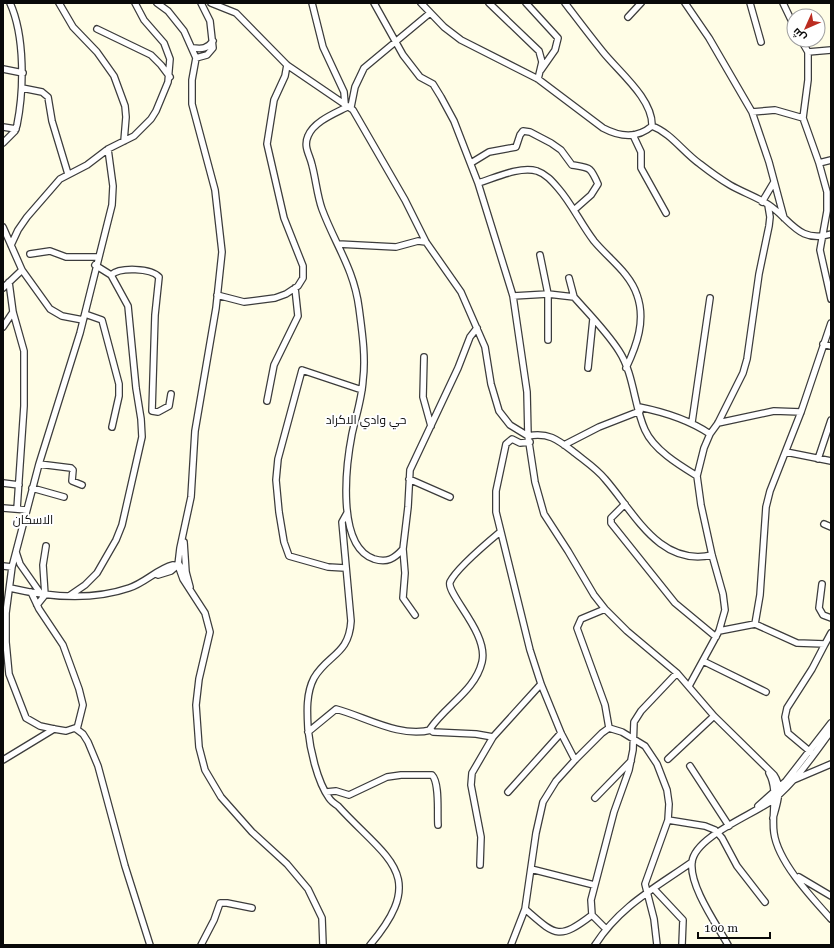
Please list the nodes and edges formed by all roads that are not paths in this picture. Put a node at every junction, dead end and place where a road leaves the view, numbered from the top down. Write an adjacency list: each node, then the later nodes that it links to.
1 (10, 3): 30 (street)
2 (59, 3): 41 (street)
3 (135, 3): 31 (street)
4 (158, 3): 22 (street)
5 (203, 3): 19 (street)
6 (211, 3): 27 (street)
7 (312, 3): 34 (street)
8 (374, 3): 20 (street)
9 (421, 3): 16 (street)
10 (488, 3): 29 (street)
11 (526, 3): 29 (street)
12 (565, 3): 37 (street)
13 (641, 3): 17 (street)
14 (685, 3): 35 (street)
15 (750, 3): 21 (street)
16 (430, 13): 20 (street); 32 (street)
17 (628, 17)
18 (97, 29): 31 (street)
19 (213, 41): 22 (street); 26 (street)
20 (396, 41): 34 (street); 45 (street)
21 (761, 42)
22 (192, 48): 26 (street)
23 (806, 48): 25 (street)
24 (831, 50): 25 (street)
25 (808, 52): 36 (street)
26 (196, 58): 72 (street)
27 (287, 65): 34 (street); 70 (street)
28 (3, 69): 30 (street)
29 (541, 70): 32 (street)
30 (23, 73): 33 (street)
31 (170, 77): 41 (street)
32 (538, 80): 40 (street)
33 (22, 88): 39 (street); 47 (street)
34 (348, 106): 58 (street); 59 (street)
35 (752, 112): 36 (street); 48 (street)
36 (803, 118): 46 (street)
37 (652, 126): 40 (street); 50 (street)
38 (3, 127): 39 (street)
39 (16, 129): 42 (street)
40 (633, 135): 53 (street)
41 (124, 141): 43 (street)
42 (3, 143)
43 (108, 149): 47 (street); 63 (street)
44 (831, 160): 46 (street)
45 (471, 162): 49 (street); 52 (street)
46 (819, 163): 57 (street)
47 (68, 174): 60 (street)
48 (774, 182): 50 (street); 54 (street)
49 (478, 183): 52 (street); 73 (street)
50 (762, 202): 51 (street)
51 (768, 205): 54 (street); 96 (street)
52 (574, 210): 88 (street)
53 (666, 213)
54 (784, 218): 57 (street)
55 (3, 228): 60 (street)
56 (831, 234): 57 (street)
57 (822, 237): 76 (street)
58 (426, 242): 59 (street); 82 (street)
59 (338, 244): 89 (street)
60 (12, 246): 65 (street)
61 (30, 254): 63 (street)
62 (540, 254): 71 (street)
63 (97, 257): 64 (street)
64 (95, 265): 66 (street); 78 (street)
65 (22, 270): 68 (street); 78 (street)
66 (111, 275): 90 (street); 138 (street)
67 (569, 278): 74 (street)
68 (9, 282): 69 (street); 77 (street)
69 (3, 288)
70 (295, 288): 72 (street); 91 (street)
71 (548, 294): 73 (street); 74 (street); 83 (street)
72 (218, 295): 122 (street)
73 (514, 296): 100 (street)
74 (574, 297): 79 (street)
75 (710, 298): 95 (street)
76 (831, 300)
77 (13, 312): 81 (street); 109 (street)
78 (84, 317): 98 (street); 105 (street)
79 (593, 320): 87 (street); 88 (street)
80 (831, 323): 84 (street)
81 (3, 327)
82 (477, 328): 97 (street); 100 (street)
83 (548, 340)
84 (823, 344): 85 (street); 93 (street)
85 (831, 346)
86 (424, 357): 97 (street)
87 (588, 368)
88 (626, 368): 92 (street)
89 (362, 390): 118 (street); 131 (street)
90 (171, 394)
91 (267, 401)
92 (639, 409): 95 (street); 101 (street); 106 (street)
93 (801, 412): 96 (street); 102 (street)
94 (831, 420): 103 (street)
95 (692, 422): 99 (street)
96 (718, 423): 99 (street)
97 (431, 426): 107 (street)
98 (112, 427)
99 (710, 434): 106 (street)
100 (529, 439): 101 (street); 121 (street); 140 (street)
101 (564, 445): 114 (street)
102 (786, 452): 103 (street); 143 (street)
103 (818, 459): 104 (street)
104 (831, 461)
105 (39, 464): 110 (street); 111 (street)
106 (697, 476): 126 (street)
107 (409, 479): 113 (street); 124 (street)
108 (3, 483): 109 (street)
109 (19, 484): 116 (street)
110 (82, 485)
111 (32, 488): 112 (street); 117 (street)
112 (64, 497)
113 (450, 497)
114 (625, 504): 126 (street); 146 (street)
115 (3, 508): 116 (street)
116 (17, 509): 117 (street)
117 (27, 510): 125 (street)
118 (347, 513): 124 (street); 131 (street)
119 (824, 524): 120 (street)
120 (831, 527)
121 (500, 532): 152 (street); 160 (street)
122 (184, 535): 127 (street); 128 (street)
123 (46, 546): 137 (street)
124 (403, 549): 141 (street)
125 (16, 552): 130 (street); 137 (street)
126 (712, 555): 144 (street)
127 (184, 557): 128 (street); 132 (street)
128 (178, 565): 132 (street); 135 (street); 138 (street)
129 (3, 566): 130 (street)
130 (12, 567): 134 (street)
131 (345, 568): 162 (street)
132 (186, 572): 135 (street)
133 (822, 584): 142 (street)
134 (10, 588): 136 (street); 147 (street)
135 (190, 588): 201 (street)
136 (31, 592): 137 (street); 139 (street)
137 (43, 594): 138 (street); 139 (street)
138 (69, 596)
139 (37, 605): 159 (street)
140 (605, 609): 150 (street); 157 (street)
141 (415, 615)
142 (831, 618)
143 (755, 624): 144 (street); 148 (street)
144 (719, 631): 146 (street)
145 (831, 633): 148 (street)
146 (716, 637): 149 (street)
147 (4, 642): 151 (street)
148 (825, 644): 166 (street)
149 (703, 660): 153 (street); 154 (street)
150 (677, 673): 153 (street); 165 (street)
151 (6, 674): 158 (street)
152 (541, 684): 163 (street); 164 (street)
153 (689, 686): 155 (street)
154 (766, 692)
155 (714, 716): 167 (street); 176 (street)
156 (831, 723): 166 (street)
157 (609, 728): 165 (street); 169 (street)
158 (54, 729): 159 (street); 168 (street)
159 (77, 729): 199 (street)
160 (431, 730): 162 (street); 164 (street)
161 (831, 731): 166 (street)
162 (308, 732): 174 (street)
163 (561, 733): 169 (street); 175 (street)
164 (493, 737): 186 (street)
165 (634, 739): 170 (street); 181 (street)
166 (811, 753): 173 (street)
167 (668, 759)
168 (3, 760)
169 (575, 760): 187 (street)
170 (631, 761): 177 (street); 189 (street)
171 (831, 764): 173 (street)
172 (690, 766): 183 (street)
173 (788, 781): 176 (street)
174 (326, 792): 182 (street); 202 (street)
175 (508, 792)
176 (777, 792): 178 (street); 179 (street); 180 (street)
177 (595, 798)
178 (773, 799): 179 (street); 180 (street)
179 (752, 813): 183 (street)
180 (773, 818): 188 (street)
181 (668, 820): 184 (street); 191 (street)
182 (438, 825)
183 (729, 826): 184 (street)
184 (718, 833): 185 (street); 193 (street)
185 (692, 862): 190 (street); 207 (street)
186 (480, 865)
187 (530, 869): 189 (street); 195 (street)
188 (796, 876): 192 (street); 197 (street)
189 (594, 885): 196 (street)
190 (654, 889): 191 (street); 206 (street)
191 (647, 893): 198 (street); 205 (street)
192 (831, 896)
193 (765, 902)
194 (252, 908): 200 (street)
195 (525, 910): 196 (street); 203 (street)
196 (592, 915): 198 (street)
197 (831, 919)
198 (606, 929): 204 (street)
199 (150, 945)
200 (201, 945)
201 (323, 945)
202 (370, 945)
203 (511, 945)
204 (595, 945)
205 (657, 945)
206 (682, 945)
207 (728, 945)

